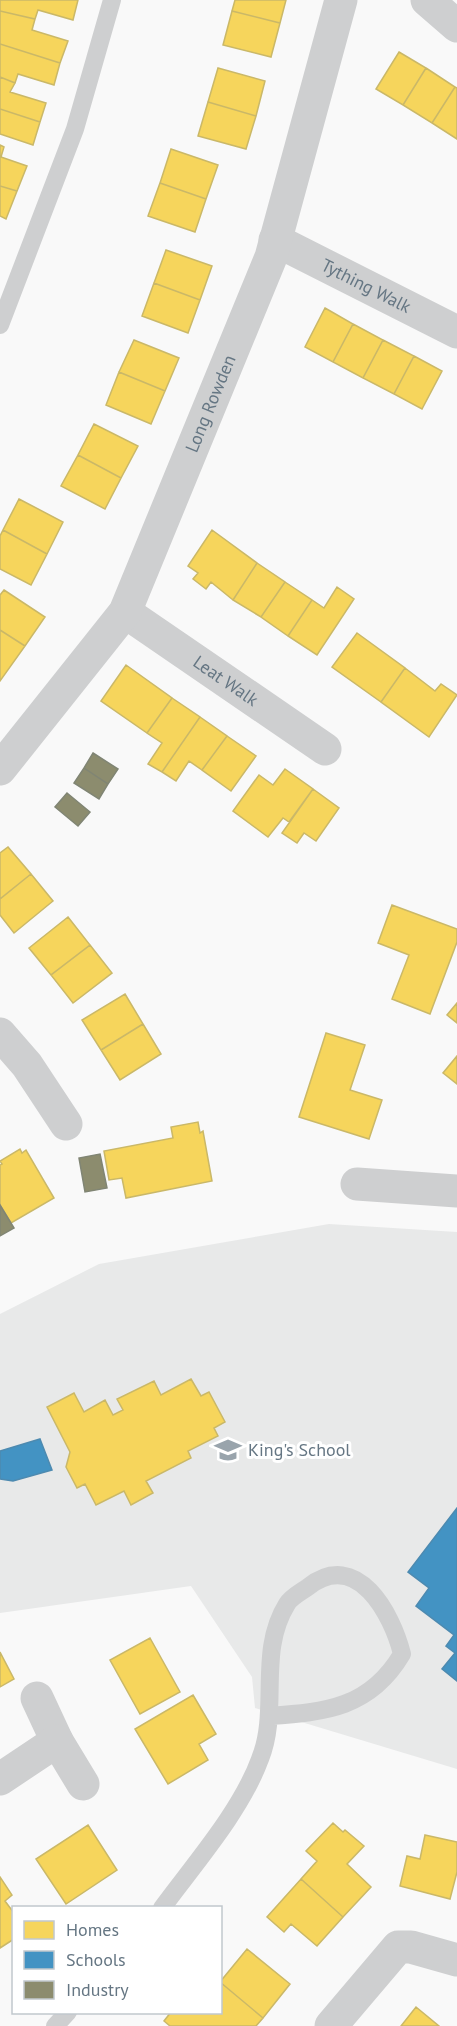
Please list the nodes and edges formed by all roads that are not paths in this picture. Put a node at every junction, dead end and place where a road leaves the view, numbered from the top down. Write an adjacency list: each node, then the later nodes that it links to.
1 (112, 0): 6 (lane)
2 (341, 0): 5 (street, Long Rowden)
3 (427, 0): 4 (street)
4 (457, 26)
5 (275, 240): 7 (street, Tything Walk); 8 (street, Long Rowden)
6 (0, 325)
7 (457, 332)
8 (125, 612): 9 (street, Leat Walk); 10 (street, Long Rowden)
9 (325, 749)
10 (0, 769)
11 (0, 1034): 12 (street)
12 (66, 1124)
13 (357, 1184): 14 (street)
14 (457, 1191)
15 (37, 1698): 17 (street)
16 (269, 1716): 16 (lane); 20 (lane)
17 (57, 1741): 18 (street); 19 (street)
18 (0, 1779)
19 (83, 1784)
20 (163, 1906)
21 (457, 1960): 24 (street)
22 (67, 2014): 23 (lane)
23 (55, 2026)
24 (331, 2026)

